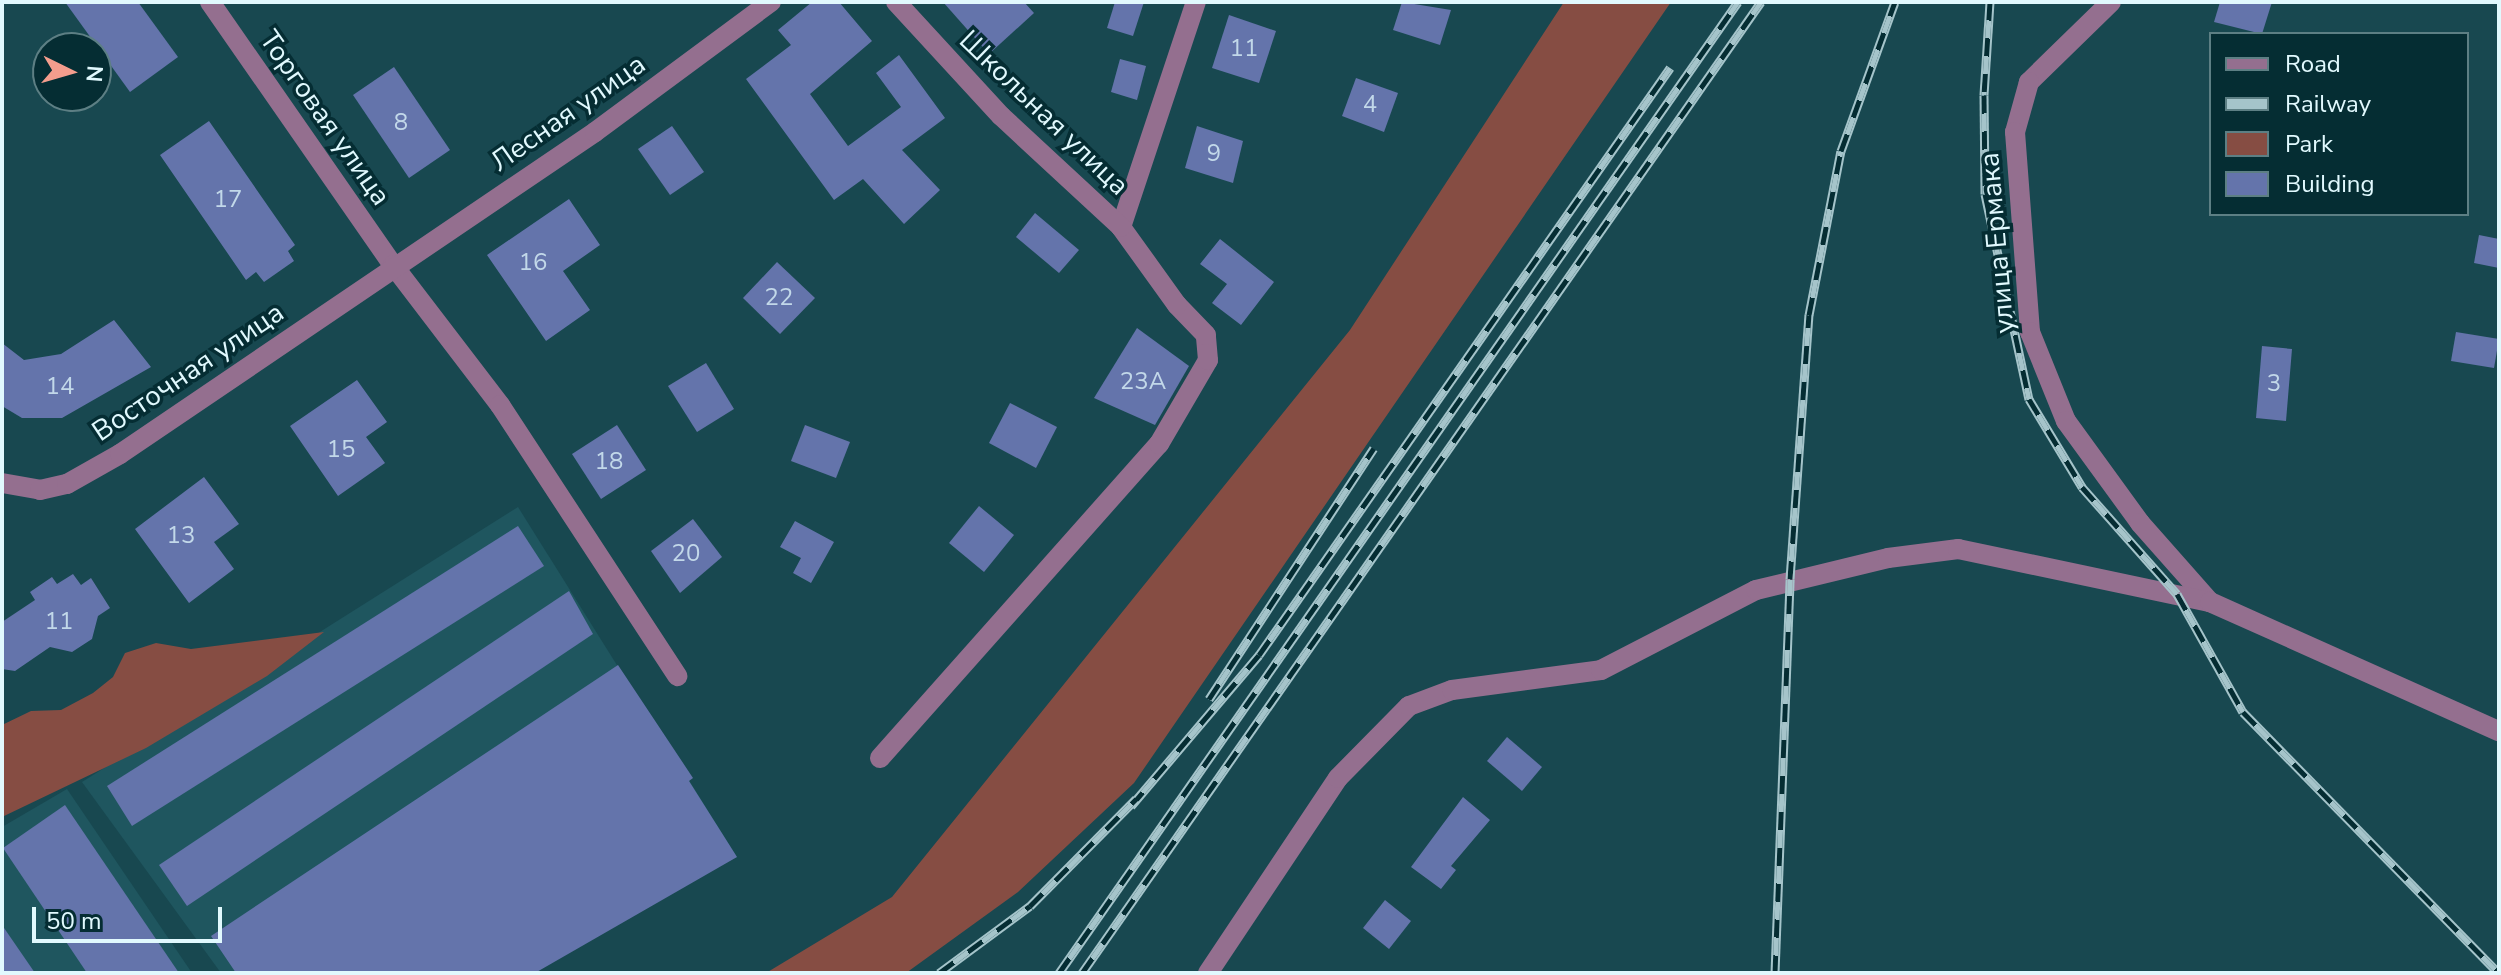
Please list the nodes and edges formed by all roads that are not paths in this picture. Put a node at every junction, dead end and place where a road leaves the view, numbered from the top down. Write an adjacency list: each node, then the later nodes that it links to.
1 (210, 2): 7 (street, Торговая улица)
2 (771, 2): 7 (street, Лесная улица)
3 (896, 2): 6 (street, Школьная улица)
4 (1196, 2): 6 (street)
5 (2111, 2): 9 (street, улица Ермака)
6 (1121, 227): 12 (street, Школьная улица)
7 (393, 265): 8 (street, Восточная улица); 10 (street, Торговая улица)
8 (2, 483)
9 (2210, 602): 11 (street); 13 (street)
10 (677, 676)
11 (2499, 731)
12 (880, 758)
13 (1208, 973)

